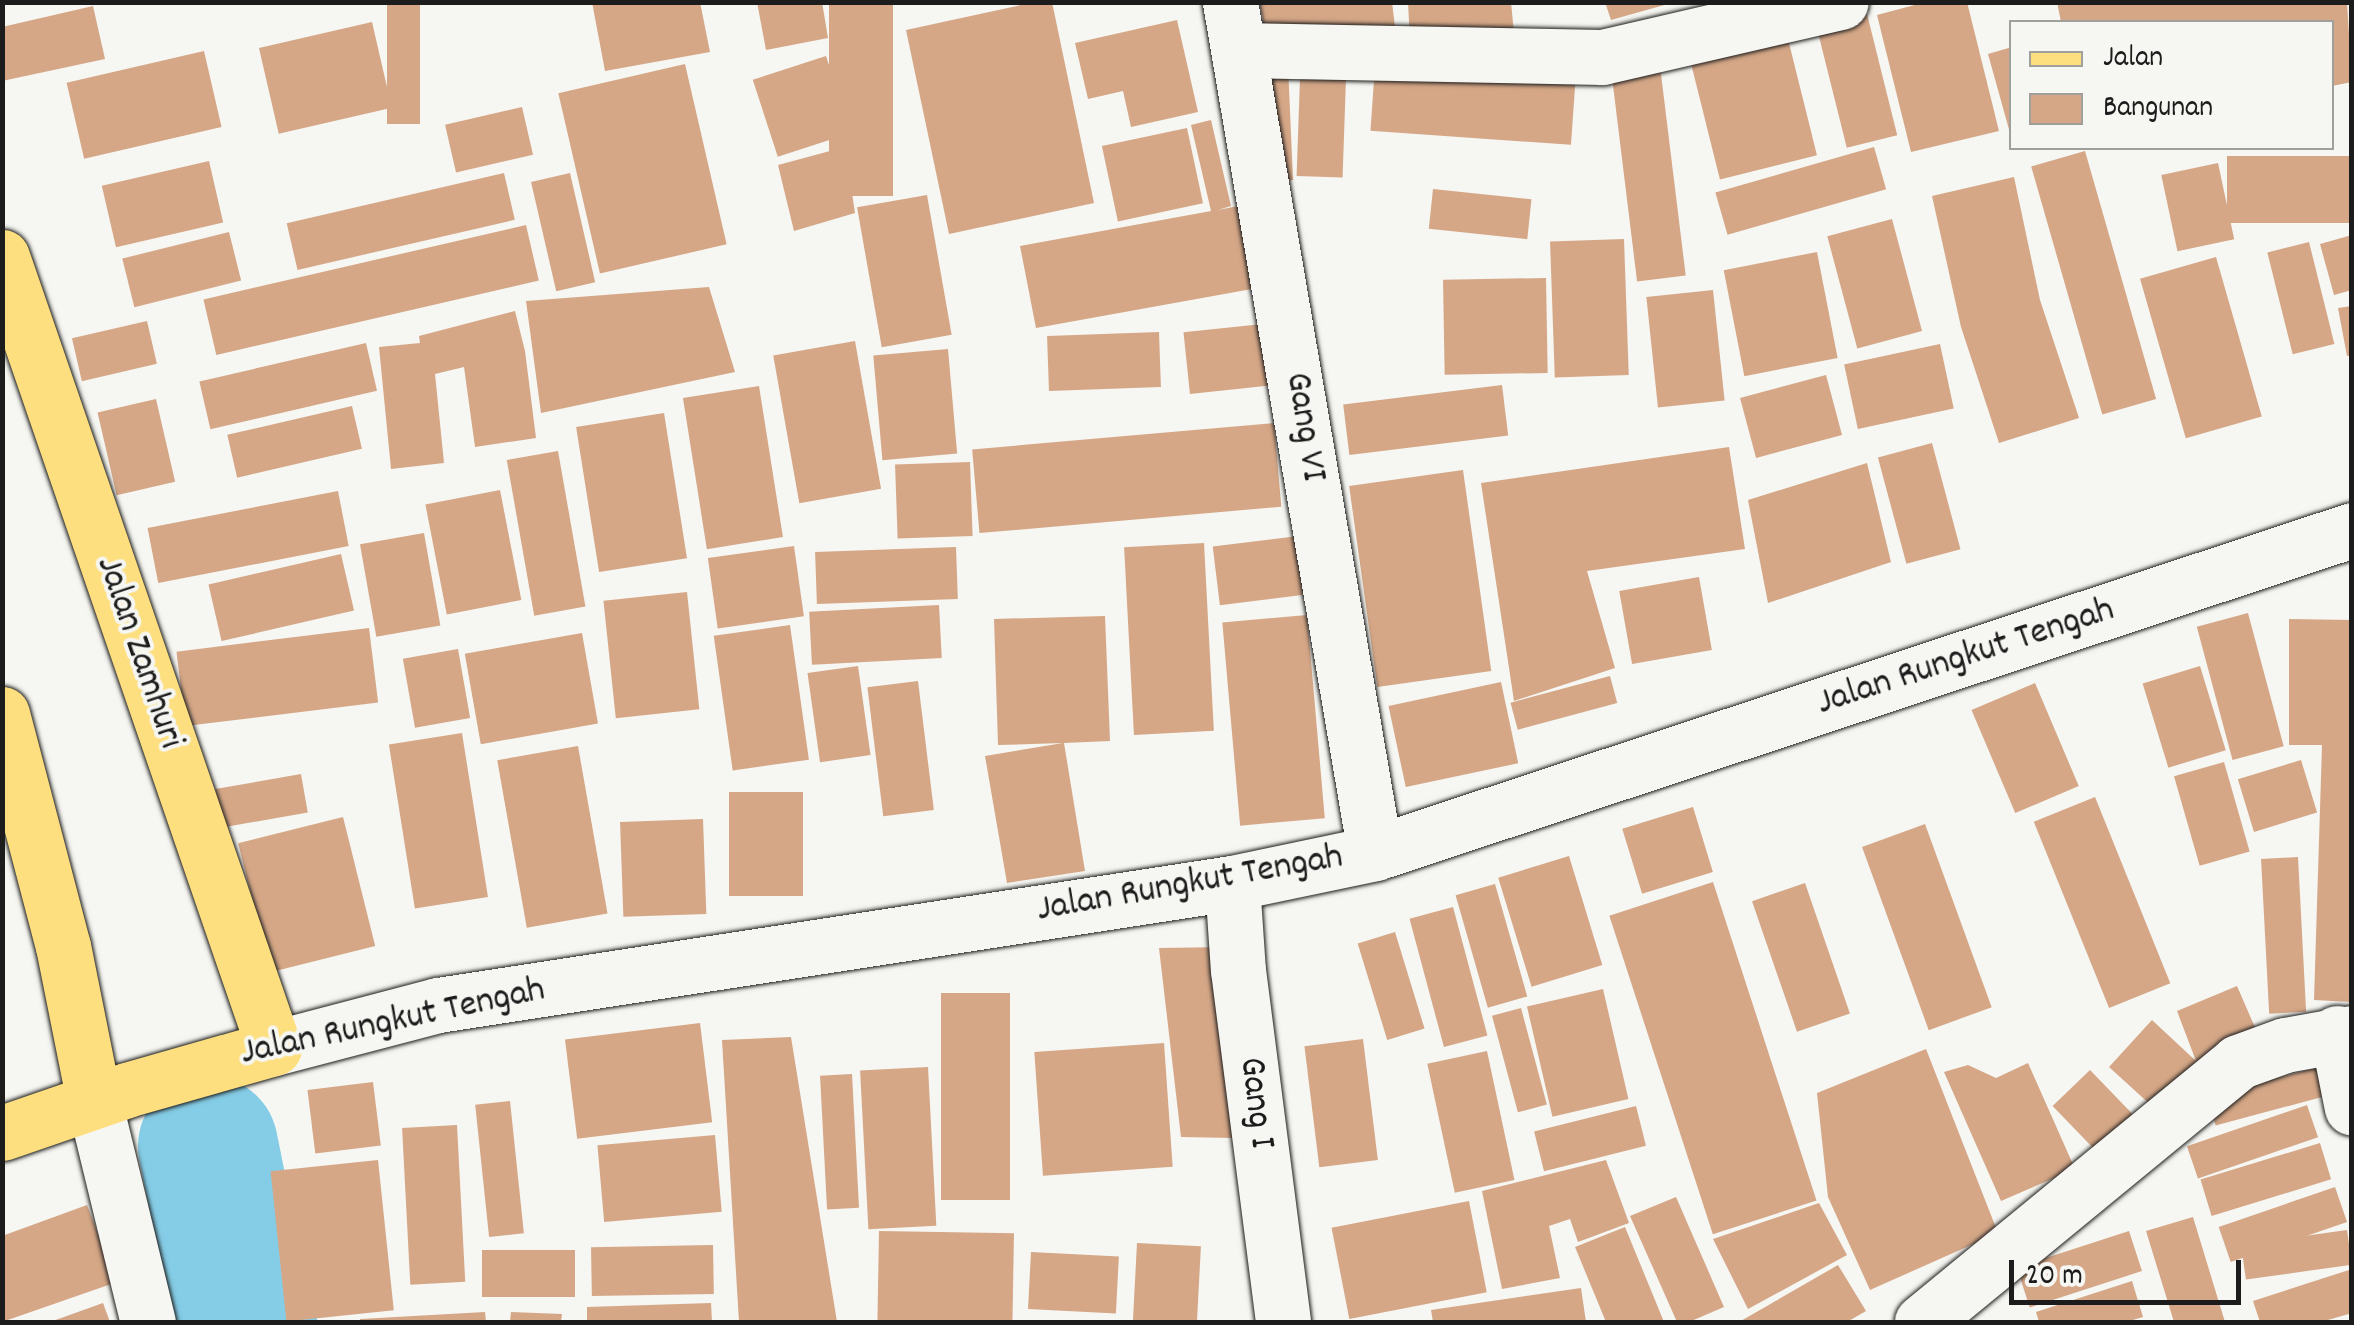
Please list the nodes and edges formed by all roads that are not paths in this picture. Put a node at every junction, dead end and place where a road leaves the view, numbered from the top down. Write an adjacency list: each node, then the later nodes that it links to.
1 (1841, 2): 2 (street)
2 (1236, 26): 6 (street, Gang VI)
3 (2, 257): 9 (main road, Jalan Zamhuri)
4 (2352, 530): 6 (street, Jalan Rungkut Tengah)
5 (2, 714): 10 (main road)
6 (1375, 852): 7 (street, Jalan Rungkut Tengah)
7 (1232, 883): 9 (street, Jalan Rungkut Tengah); 15 (street, Gang I)
8 (2344, 1033): 11 (street); 13 (street)
9 (274, 1048): 10 (main road, Jalan Rungkut Tengah)
10 (94, 1101): 12 (main road, Jalan Rungkut Tengah); 14 (street)
11 (2352, 1108)
12 (2, 1133)
13 (1980, 1303): 16 (street)
14 (148, 1322)
15 (1283, 1322)
16 (1922, 1322)

